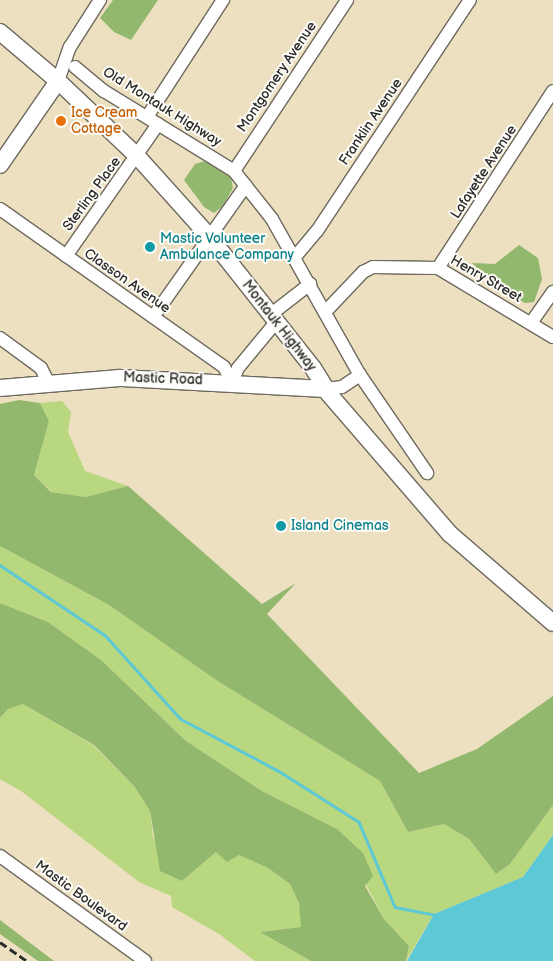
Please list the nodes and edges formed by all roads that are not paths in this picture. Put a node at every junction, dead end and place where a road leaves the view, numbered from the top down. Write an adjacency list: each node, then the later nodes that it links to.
1 (100, 0): 7 (street)
2 (223, 0): 9 (street)
3 (346, 0): 13 (street, Montgomery Avenue)
4 (468, 1): 18 (street, Franklin Avenue)
5 (0, 32): 7 (main road, Montauk Highway)
6 (75, 67): 9 (street, Old Montauk Highway)
7 (58, 81): 11 (main road, Montauk Highway); 12 (main road)
8 (553, 91): 19 (street, Lafayette Avenue)
9 (146, 117): 10 (street, Old Montauk Highway)
10 (158, 124): 11 (street, Sterling Place); 13 (street, Old Montauk Highway)
11 (136, 156): 16 (main road, Montauk Highway); 17 (street, Sterling Place)
12 (0, 165)
13 (234, 171): 14 (street, Old Montauk Highway)
14 (246, 185): 16 (street); 18 (street, Old Montauk Highway)
15 (0, 209): 17 (street, Classon Avenue)
16 (208, 235): 23 (street); 24 (main road, Montauk Highway)
17 (66, 256): 23 (street, Classon Avenue)
18 (295, 258): 20 (street, Old Montauk Highway)
19 (438, 268): 22 (street, Henry Street); 25 (street, Henry Street)
20 (310, 284): 22 (street, Old Montauk Highway); 24 (street)
21 (553, 292): 25 (street)
22 (326, 311): 28 (street, Old Montauk Highway)
23 (153, 317): 30 (street, Classon Avenue)
24 (273, 319): 30 (street); 32 (main road, Montauk Highway)
25 (531, 323): 26 (street, Henry Street)
26 (553, 337)
27 (0, 338): 29 (street)
28 (360, 375): 32 (street); 33 (street, Old Montauk Highway)
29 (48, 382): 30 (main road, Mastic Road); 31 (main road, Mastic Road)
30 (232, 382): 32 (main road, Mastic Road)
31 (0, 388)
32 (326, 388): 34 (main road, Montauk Highway)
33 (427, 472)
34 (553, 622)
35 (0, 856): 36 (street, Mastic Boulevard)
36 (145, 961)

